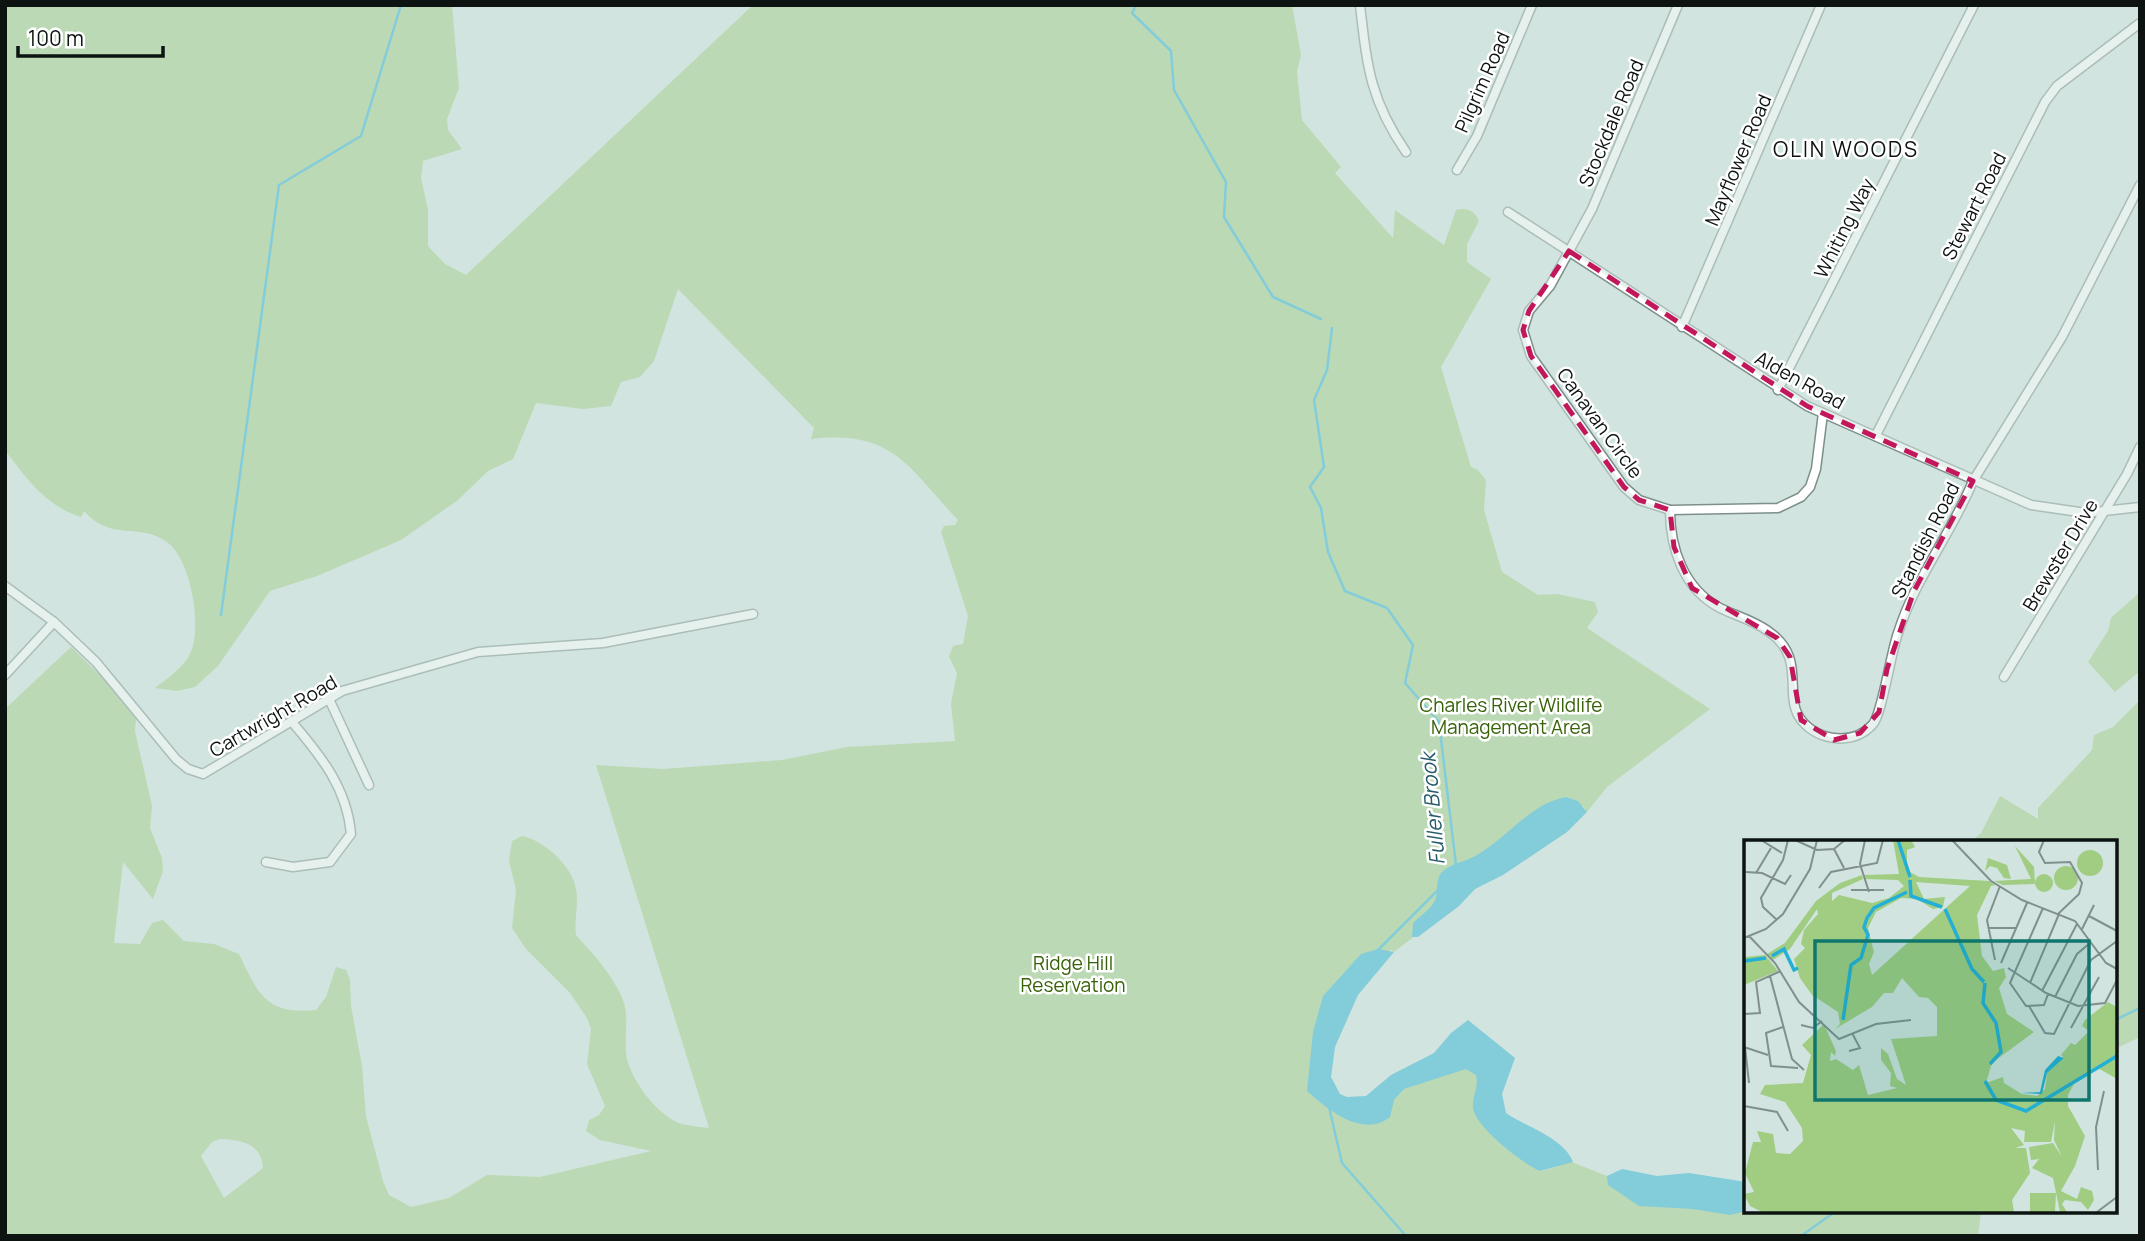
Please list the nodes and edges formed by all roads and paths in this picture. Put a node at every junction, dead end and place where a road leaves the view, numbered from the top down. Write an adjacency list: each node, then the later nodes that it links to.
1 (1360, 5): 7 (street)
2 (1532, 5): 8 (street, Pilgrim Road)
3 (1678, 5): 11 (street, Stockdale Road)
4 (1821, 5): 12 (street, Mayflower Road)
5 (1974, 5): 13 (street, Whiting Way)
6 (2140, 23): 15 (street, Stewart Road)
7 (1406, 152)
8 (1457, 170)
9 (2140, 185): 17 (street, Standish Road)
10 (1508, 212): 11 (street, Alden Road)
11 (1569, 251): 12 (street, Alden Road); 19 (street, Canavan Circle)
12 (1682, 327): 13 (street, Alden Road)
13 (1778, 390): 14 (street, Alden Road)
14 (1823, 413): 15 (street, Alden Road); 19 (street, Canavan Circle)
15 (1876, 435): 17 (street, Alden Road)
16 (2140, 447): 20 (street, Brewster Drive)
17 (1973, 481): 19 (street, Standish Road); 20 (street, Alden Road)
18 (2140, 507): 20 (street, Alden Road)
19 (1670, 510)
20 (2104, 512): 25 (street, Brewster Drive)
21 (5, 586): 23 (street, Cartwright Road)
22 (753, 614): 26 (street, Cartwright Road)
23 (54, 622): 24 (street); 27 (street, Cartwright Road)
24 (5, 676)
25 (2004, 677)
26 (329, 699): 27 (street, Cartwright Road); 28 (street)
27 (292, 722): 29 (street)
28 (369, 785)
29 (266, 862)

